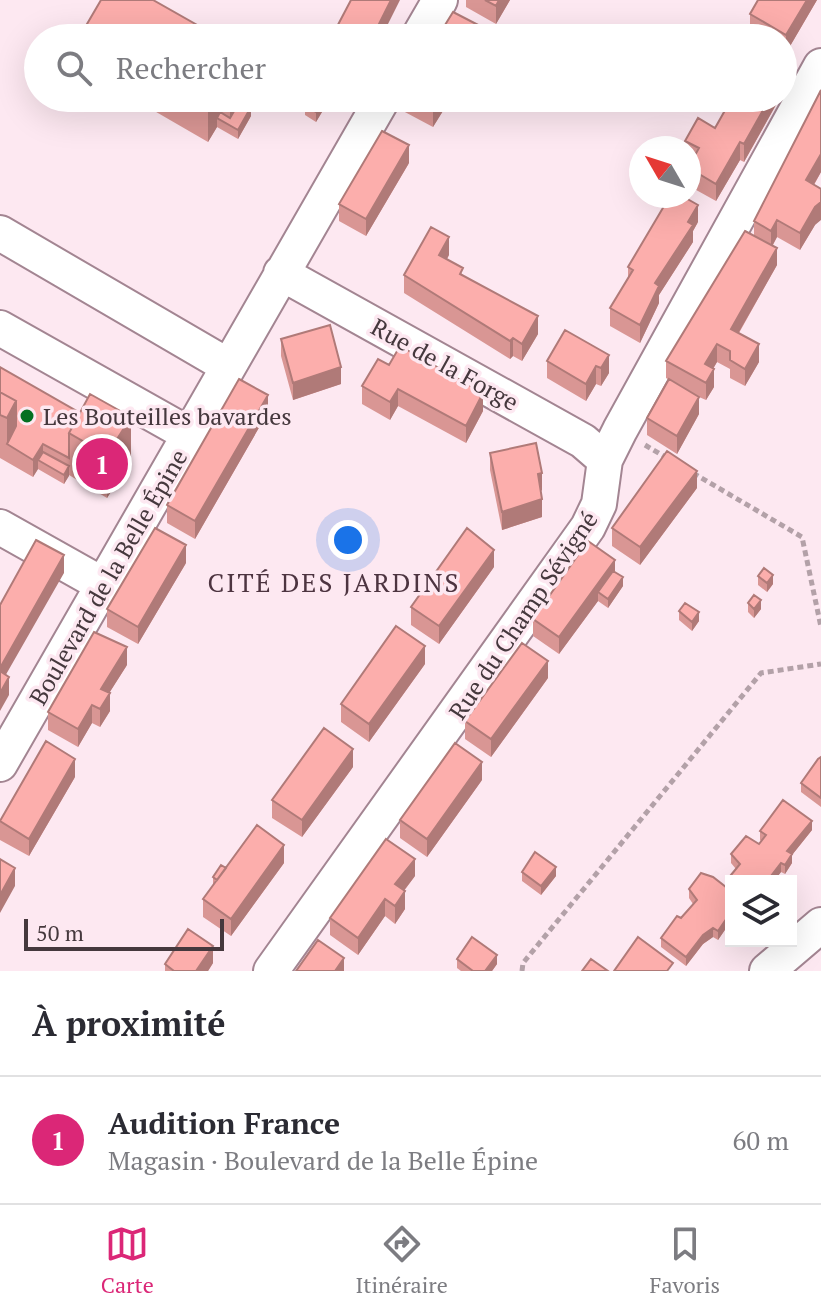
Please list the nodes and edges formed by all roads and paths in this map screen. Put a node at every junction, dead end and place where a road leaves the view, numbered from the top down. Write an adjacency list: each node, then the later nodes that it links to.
1 (440, 0): 2 (street)
2 (426, 24)
3 (821, 66): 4 (street, Rue du Champ Sévigné)
4 (797, 110)
5 (375, 112): 8 (street, Boulevard de la Belle Épine)
6 (796, 112): 12 (street, Rue du Champ Sévigné)
7 (0, 233): 10 (street)
8 (281, 273): 10 (street, Boulevard de la Belle Épine); 12 (street, Rue de la Forge)
9 (0, 328): 11 (street)
10 (228, 366): 11 (street, Boulevard de la Belle Épine)
11 (190, 435): 16 (street, Boulevard de la Belle Épine)
12 (613, 445): 13 (path); 21 (street, Rue du Champ Sévigné)
13 (672, 461)
14 (685, 468): 17 (path)
15 (0, 527): 16 (street)
16 (105, 586): 19 (street, Boulevard de la Belle Épine)
17 (821, 627)
18 (821, 664): 22 (path)
19 (0, 764)
20 (821, 925): 23 (street)
21 (271, 971)
22 (522, 971)
23 (767, 971)

